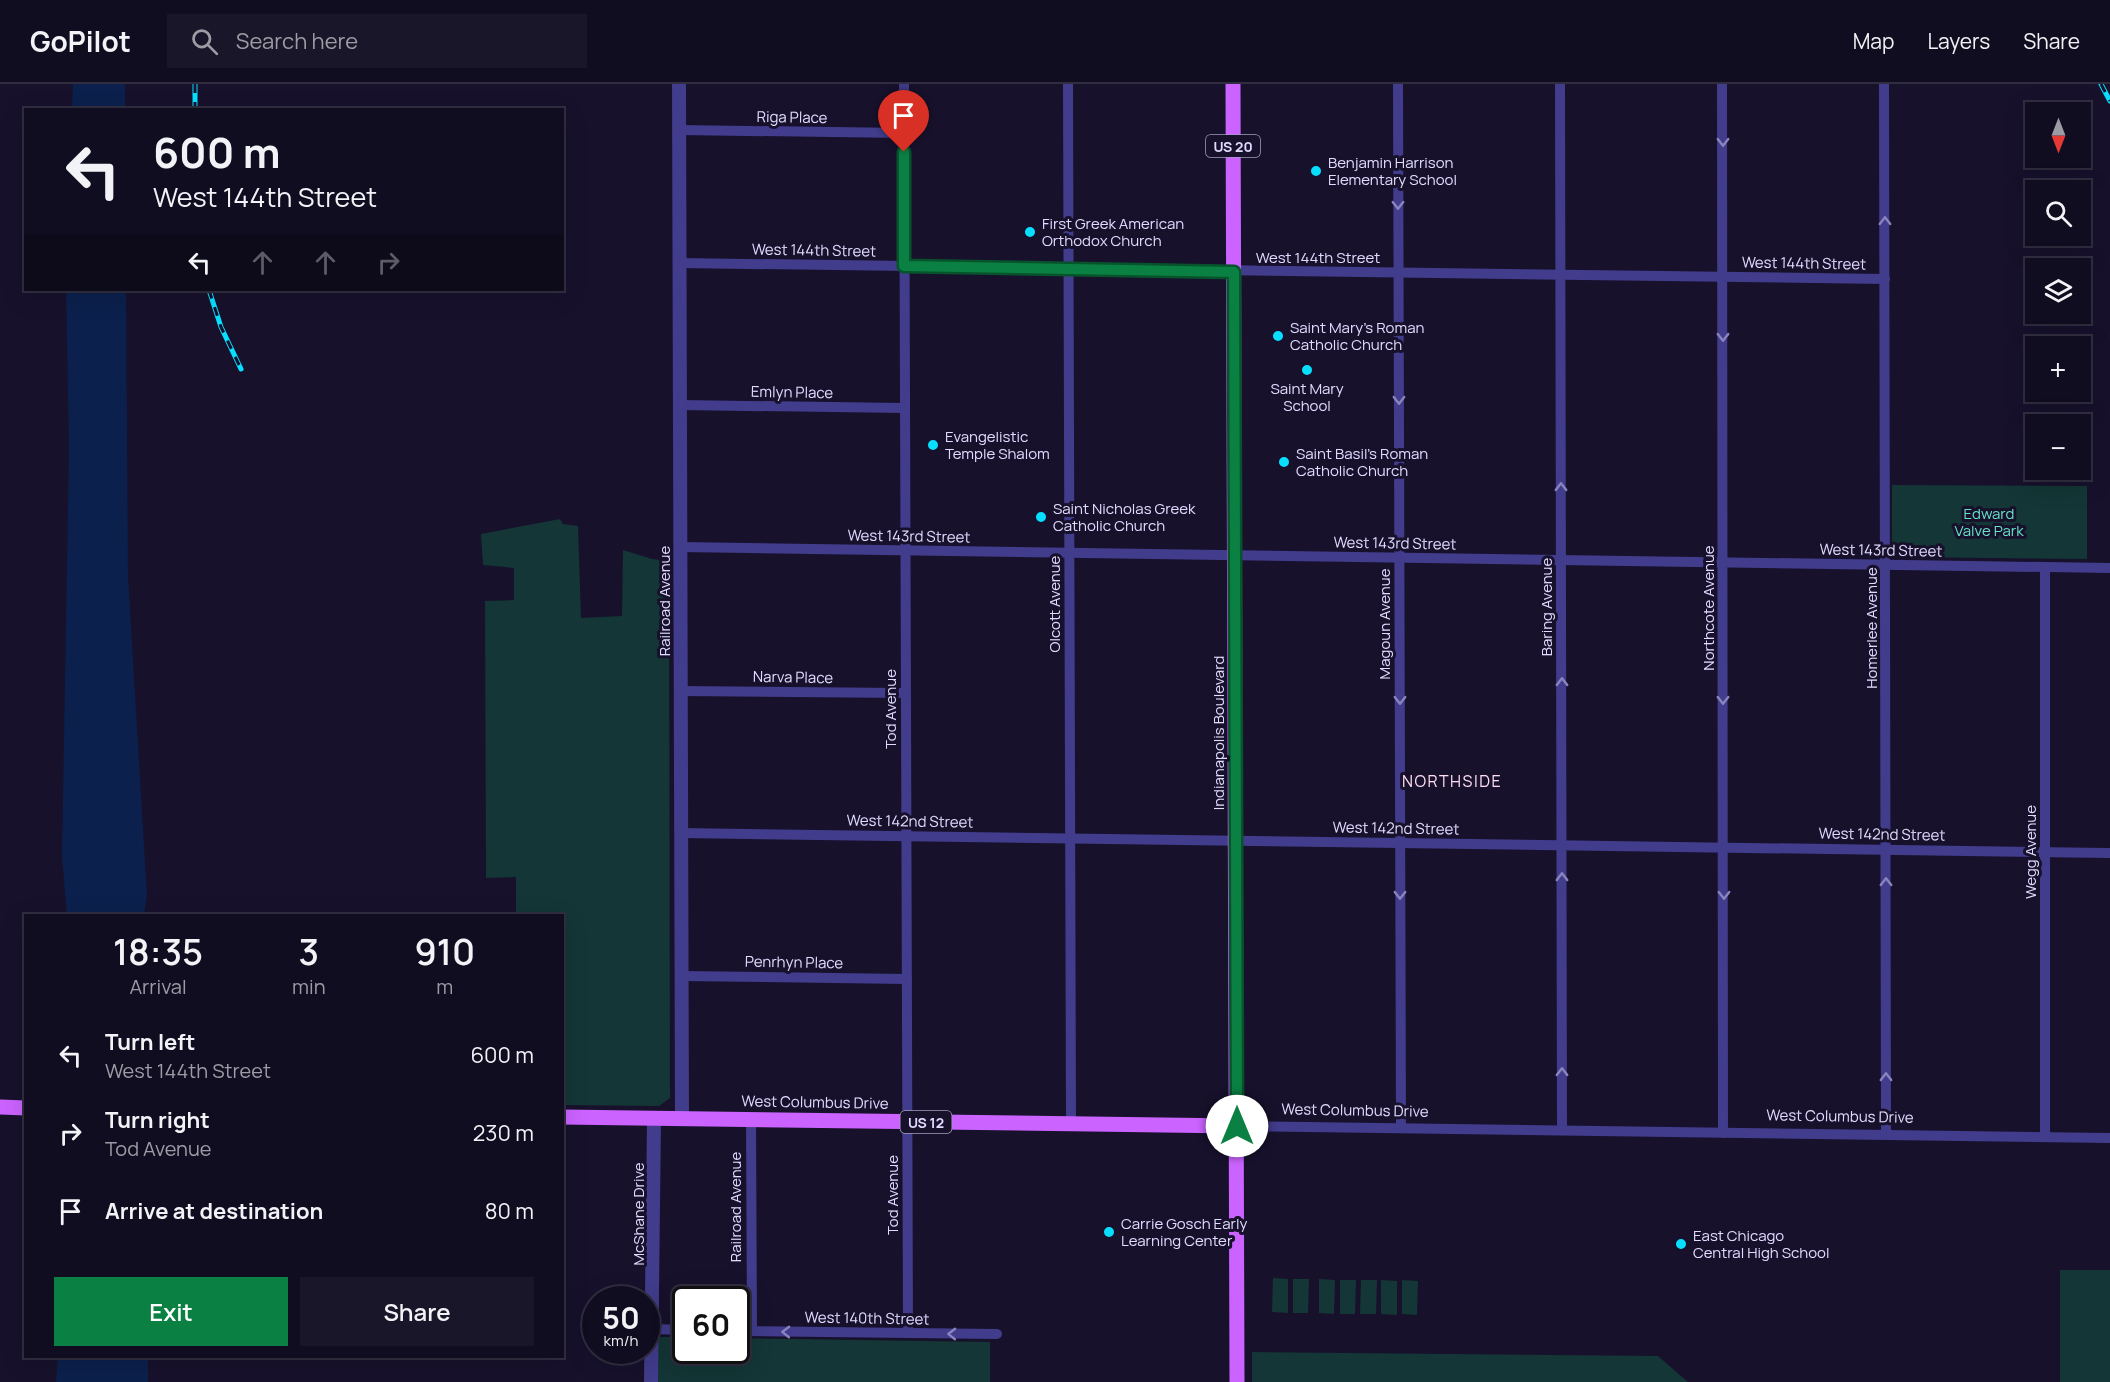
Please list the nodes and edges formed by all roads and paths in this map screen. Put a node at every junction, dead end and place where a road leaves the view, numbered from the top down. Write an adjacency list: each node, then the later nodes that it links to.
1 (679, 84): 9 (street, Railroad Avenue)
2 (904, 84): 10 (street, Tod Avenue)
3 (1068, 84): 13 (street, Olcott Avenue)
4 (1233, 84): 14 (main road, Indianapolis Boulevard / US 20)
5 (1398, 84): 15 (street, Magoun Avenue, one-way to 15)
6 (1560, 84): 16 (street, Baring Avenue)
7 (1722, 84): 17 (street, Northcote Avenue, one-way to 17)
8 (1884, 84): 18 (street, Homerlee Avenue, one-way to 8)
9 (679, 130): 10 (street, Riga Place); 11 (street, Railroad Avenue)
10 (904, 133): 12 (street, Tod Avenue)
11 (679, 263): 12 (street, West 144th Street); 19 (street, Railroad Avenue)
12 (904, 266): 13 (street, West 144th Street); 20 (street, Tod Avenue)
13 (1069, 268): 14 (street, West 144th Street); 23 (street, Olcott Avenue)
14 (1234, 272): 15 (street, West 144th Street); 24 (main road, Indianapolis Boulevard / US 20)
15 (1398, 273): 16 (street, West 144th Street); 25 (street, Magoun Avenue, one-way to 25)
16 (1560, 274): 17 (street, West 144th Street); 26 (street, Baring Avenue, one-way to 16)
17 (1723, 277): 18 (street, West 144th Street); 27 (street, Northcote Avenue, one-way to 27)
18 (1885, 279): 28 (street, Homerlee Avenue)
19 (679, 405): 20 (street, Emlyn Place); 21 (street, Railroad Avenue)
20 (904, 408): 22 (street, Tod Avenue)
21 (680, 548): 22 (street, West 143rd Street); 31 (street, Railroad Avenue)
22 (905, 551): 23 (street, West 143rd Street); 32 (street, Tod Avenue)
23 (1069, 553): 24 (street, West 143rd Street); 35 (street, Olcott Avenue)
24 (1235, 555): 25 (street, West 143rd Street); 36 (main road, Indianapolis Boulevard / US 20)
25 (1399, 558): 26 (street, West 143rd Street); 37 (street, Magoun Avenue, one-way to 37)
26 (1561, 560): 27 (street, West 143rd Street); 38 (street, Baring Avenue, one-way to 26)
27 (1723, 563): 28 (street, West 143rd Street); 39 (street, Northcote Avenue, one-way to 39)
28 (1886, 565): 29 (street, West 143rd Street); 40 (street, Homerlee Avenue)
29 (2045, 567): 30 (street, West 143rd Street); 41 (street, Wegg Avenue)
30 (2110, 568)
31 (680, 691): 32 (street, Narva Place); 33 (street, Railroad Avenue)
32 (905, 693): 34 (street, Tod Avenue)
33 (681, 833): 34 (street, West 142nd Street); 43 (street, Railroad Avenue)
34 (906, 836): 35 (street, West 142nd Street); 44 (street, Tod Avenue)
35 (1070, 838): 36 (street, West 142nd Street); 52 (street, Olcott Avenue)
36 (1236, 841): 37 (street, West 142nd Street); 53 (main road, Indianapolis Boulevard / US 20)
37 (1400, 842): 38 (street, West 142nd Street); 54 (street, Magoun Avenue, one-way to 54)
38 (1562, 845): 39 (street, West 142nd Street); 55 (street, Baring Avenue, one-way to 38)
39 (1724, 847): 40 (street, West 142nd Street); 56 (street, Northcote Avenue, one-way to 56)
40 (1886, 849): 41 (street, West 142nd Street); 57 (street, Homerlee Avenue, one-way to 40)
41 (2045, 852): 42 (street, West 142nd Street); 58 (street, Wegg Avenue)
42 (2110, 853)
43 (681, 976): 44 (street, Penrhyn Place); 49 (street, Railroad Avenue)
44 (907, 979): 51 (street, Tod Avenue)
45 (0, 1107): 46 (main road)
46 (24, 1108)
47 (564, 1117): 48 (main road, West Columbus Drive / US 12)
48 (654, 1118): 49 (main road, West Columbus Drive / US 12); 60 (street, McShane Drive)
49 (682, 1118): 50 (main road, West Columbus Drive / US 12)
50 (751, 1119): 51 (main road, West Columbus Drive / US 12); 61 (street, Railroad Avenue)
51 (907, 1121): 52 (main road, West Columbus Drive / US 12); 62 (street, Tod Avenue)
52 (1071, 1124): 53 (main road, West Columbus Drive / US 12)
53 (1237, 1126): 54 (street, West Columbus Drive); 66 (main road, Indianapolis Boulevard)
54 (1401, 1128): 55 (street, West Columbus Drive)
55 (1562, 1130): 56 (street, West Columbus Drive)
56 (1723, 1133): 57 (street, West Columbus Drive)
57 (1886, 1135): 58 (street, West Columbus Drive)
58 (2045, 1137): 59 (street, West Columbus Drive)
59 (2110, 1138)
60 (652, 1286)
61 (752, 1331): 62 (street, West 140th Street, one-way to 61)
62 (908, 1333): 63 (street, West 140th Street, one-way to 62)
63 (997, 1334)
64 (651, 1364): 65 (street, McShane Drive)
65 (651, 1382)
66 (1237, 1382)

